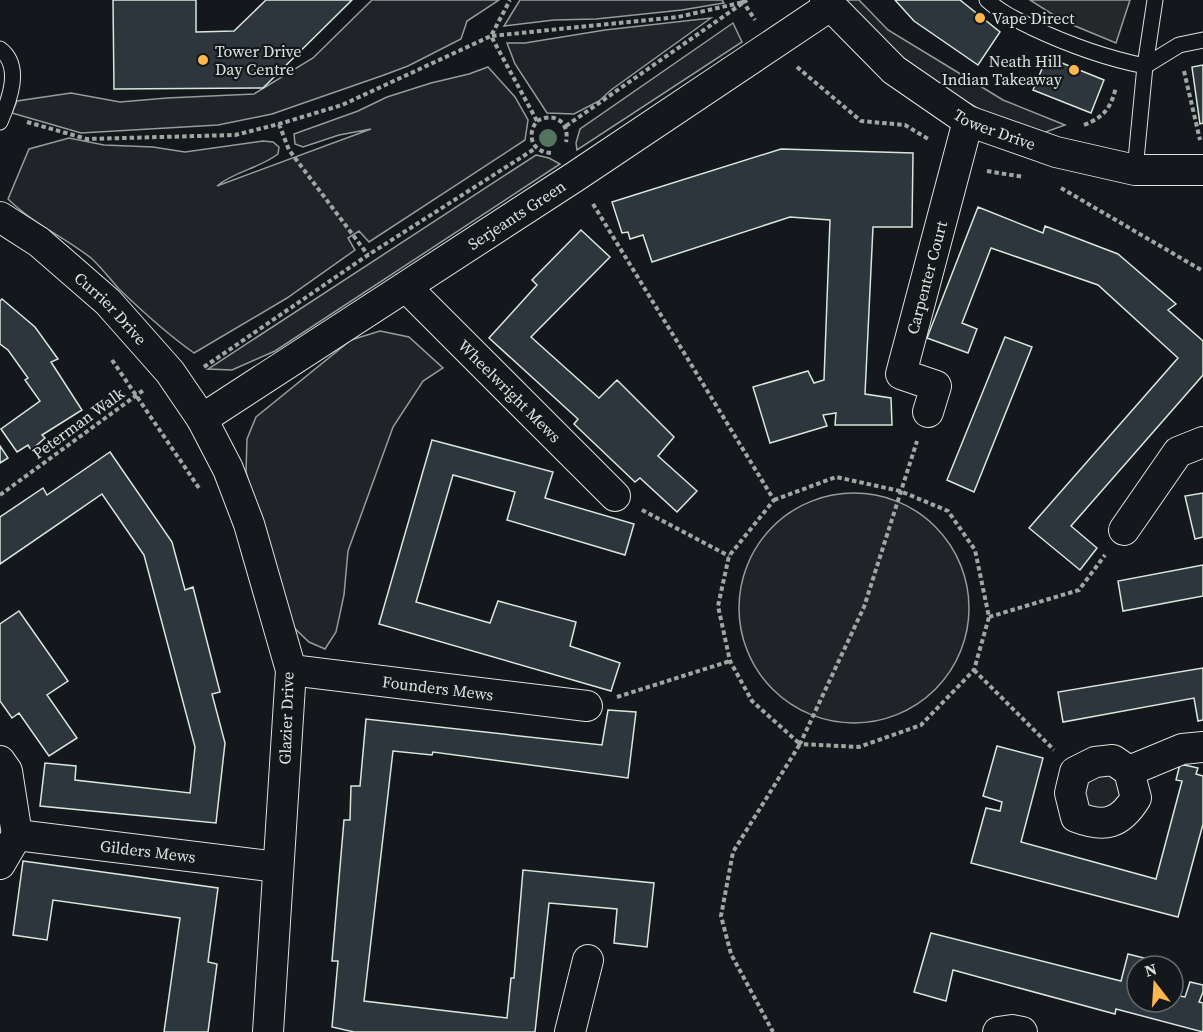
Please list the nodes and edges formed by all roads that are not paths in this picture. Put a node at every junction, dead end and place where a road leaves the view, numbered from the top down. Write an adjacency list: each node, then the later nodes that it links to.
1 (987, 0): 6 (lane)
2 (1155, 0): 6 (lane)
3 (828, 3): 8 (street, Tower Drive); 12 (street, Serjeants Green)
4 (1203, 40): 6 (lane)
5 (0, 49): 7 (lane)
6 (1145, 66): 10 (lane)
7 (1, 119)
8 (968, 121): 10 (street, Tower Drive); 13 (street, Carpenter Court)
9 (1202, 156): 10 (street, Tower Drive)
10 (1135, 170)
11 (0, 218): 14 (street, Currier Drive)
12 (406, 287): 14 (street, Serjeants Green); 16 (street, Wheelwright Mews)
13 (928, 412)
14 (202, 419): 18 (street, Glazier Drive)
15 (1203, 442): 17 (street)
16 (615, 495)
17 (1124, 530)
18 (291, 670): 19 (street, Founders Mews); 25 (street, Glazier Drive)
19 (587, 706)
20 (1203, 747): 22 (street)
21 (0, 760): 23 (street)
22 (1129, 771): 22 (street)
23 (17, 835): 24 (street); 25 (street, Gilders Mews)
24 (0, 864)
25 (278, 867): 27 (street, Glazier Drive)
26 (588, 960): 28 (street)
27 (268, 1032)
28 (570, 1032)
29 (998, 1032): 30 (street)
30 (1022, 1032)

